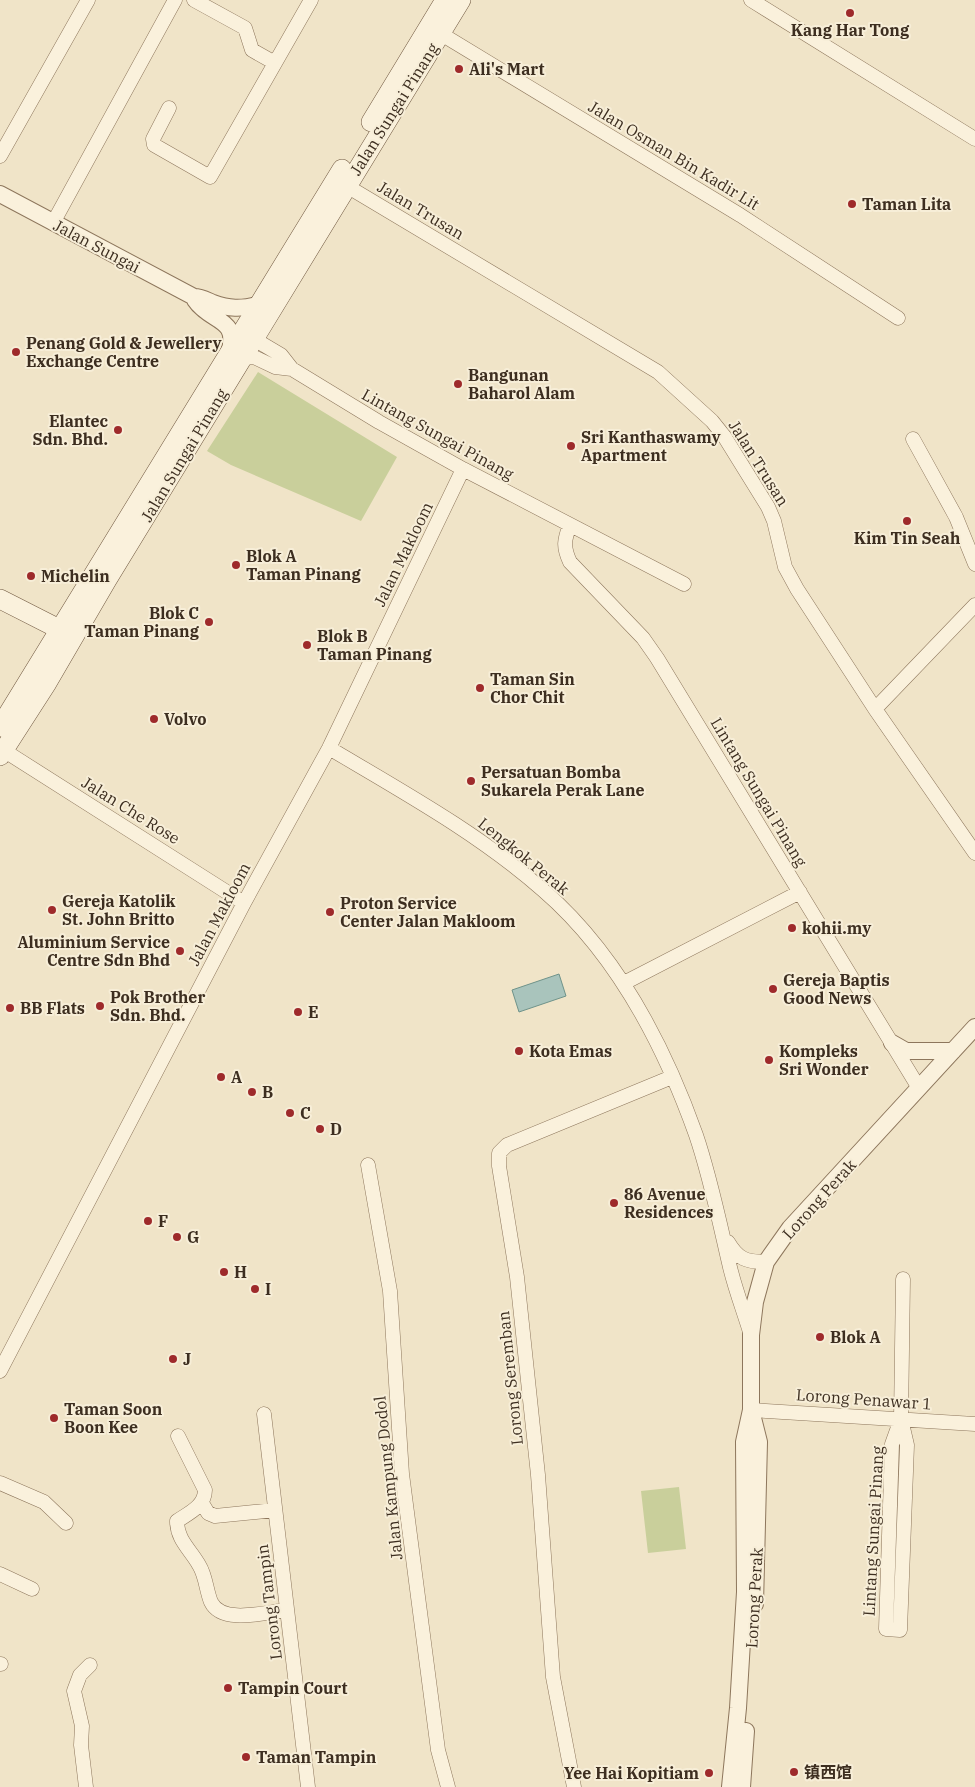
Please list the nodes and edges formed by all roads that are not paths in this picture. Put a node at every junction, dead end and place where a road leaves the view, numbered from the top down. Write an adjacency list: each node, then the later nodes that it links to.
1 (88, 0): 12 (street)
2 (175, 0): 15 (street)
3 (194, 0): 9 (street)
4 (310, 0): 9 (street)
5 (445, 0): 8 (main road, Jalan Sungai Pinang)
6 (461, 0): 8 (main road, Jalan Sungai Pinang)
7 (751, 0): 11 (street)
8 (435, 30): 13 (main road, Jalan Sungai Pinang); 18 (street, Jalan Osman Bin Kadir Lit)
9 (275, 63): 10 (street)
10 (170, 108)
11 (975, 139)
12 (0, 156)
13 (341, 183): 17 (main road, Jalan Sungai Pinang); 19 (main road, Jalan Sungai Pinang); 31 (street, Jalan Trusan)
14 (0, 194): 15 (street, Jalan Sungai)
15 (53, 223): 16 (street, Jalan Sungai)
16 (194, 297): 17 (street, Jalan Sungai); 20 (street, Jalan Sungai)
17 (258, 305): 20 (main road, Jalan Sungai Pinang)
18 (898, 318)
19 (254, 339): 20 (main road, Jalan Sungai Pinang); 21 (street, Lintang Sungai Pinang)
20 (236, 355): 21 (street, Lintang Sungai Pinang); 30 (main road, Jalan Sungai Pinang)
21 (292, 369): 23 (street, Lintang Sungai Pinang)
22 (913, 439): 25 (street)
23 (463, 470): 24 (street, Lintang Sungai Pinang); 33 (street, Jalan Makloom)
24 (570, 526): 26 (street, Lintang Sungai Pinang); 36 (street, Lintang Sungai Pinang)
25 (975, 564)
26 (684, 584)
27 (0, 599): 30 (main road)
28 (975, 605): 31 (street)
29 (0, 611): 30 (main road)
30 (62, 637): 32 (main road, Jalan Sungai Pinang); 34 (main road, Jalan Sungai Pinang)
31 (875, 708): 35 (street, Jalan Trusan)
32 (0, 726)
33 (329, 748): 37 (street, Jalan Makloom); 38 (street, Lengkok Perak)
34 (1, 751): 37 (street, Jalan Che Rose)
35 (975, 853)
36 (800, 892): 38 (street); 40 (street, Lintang Sungai Pinang)
37 (244, 902): 49 (street, Jalan Makloom)
38 (624, 984): 42 (street, Lengkok Perak)
39 (975, 1027): 41 (street, Lorong Perak)
40 (892, 1043): 41 (street); 43 (street, Lintang Sungai Pinang)
41 (953, 1051): 43 (street, Lorong Perak)
42 (672, 1078): 45 (street, Lengkok Perak); 66 (street, Lorong Seremban)
43 (919, 1088): 46 (street, Lorong Perak)
44 (368, 1165): 65 (street, Jalan Kampung Dodol)
45 (723, 1235): 46 (street, Lengkok Perak); 48 (street, Lengkok Perak)
46 (766, 1262): 48 (street, Lorong Perak)
47 (903, 1279): 52 (street, Lintang Sungai Pinang)
48 (751, 1335): 50 (street, Lorong Perak)
49 (0, 1371)
50 (750, 1410): 52 (street, Lorong Penawar 1); 67 (street, Lorong Perak); 68 (street, Lorong Perak)
51 (264, 1414): 57 (street, Lorong Tampin)
52 (901, 1419): 52 (street, Lintang Sungai Pinang); 53 (street, Lorong Penawar 1)
53 (975, 1424)
54 (178, 1436): 56 (street)
55 (0, 1483): 58 (street)
56 (202, 1503): 57 (street); 61 (street)
57 (276, 1510): 61 (street, Lorong Tampin)
58 (66, 1523)
59 (0, 1574): 60 (street)
60 (32, 1589)
61 (287, 1610): 64 (street, Lorong Tampin)
62 (90, 1665): 63 (street)
63 (86, 1787)
64 (308, 1787)
65 (448, 1787)
66 (574, 1787)
67 (730, 1787)
68 (742, 1787)

